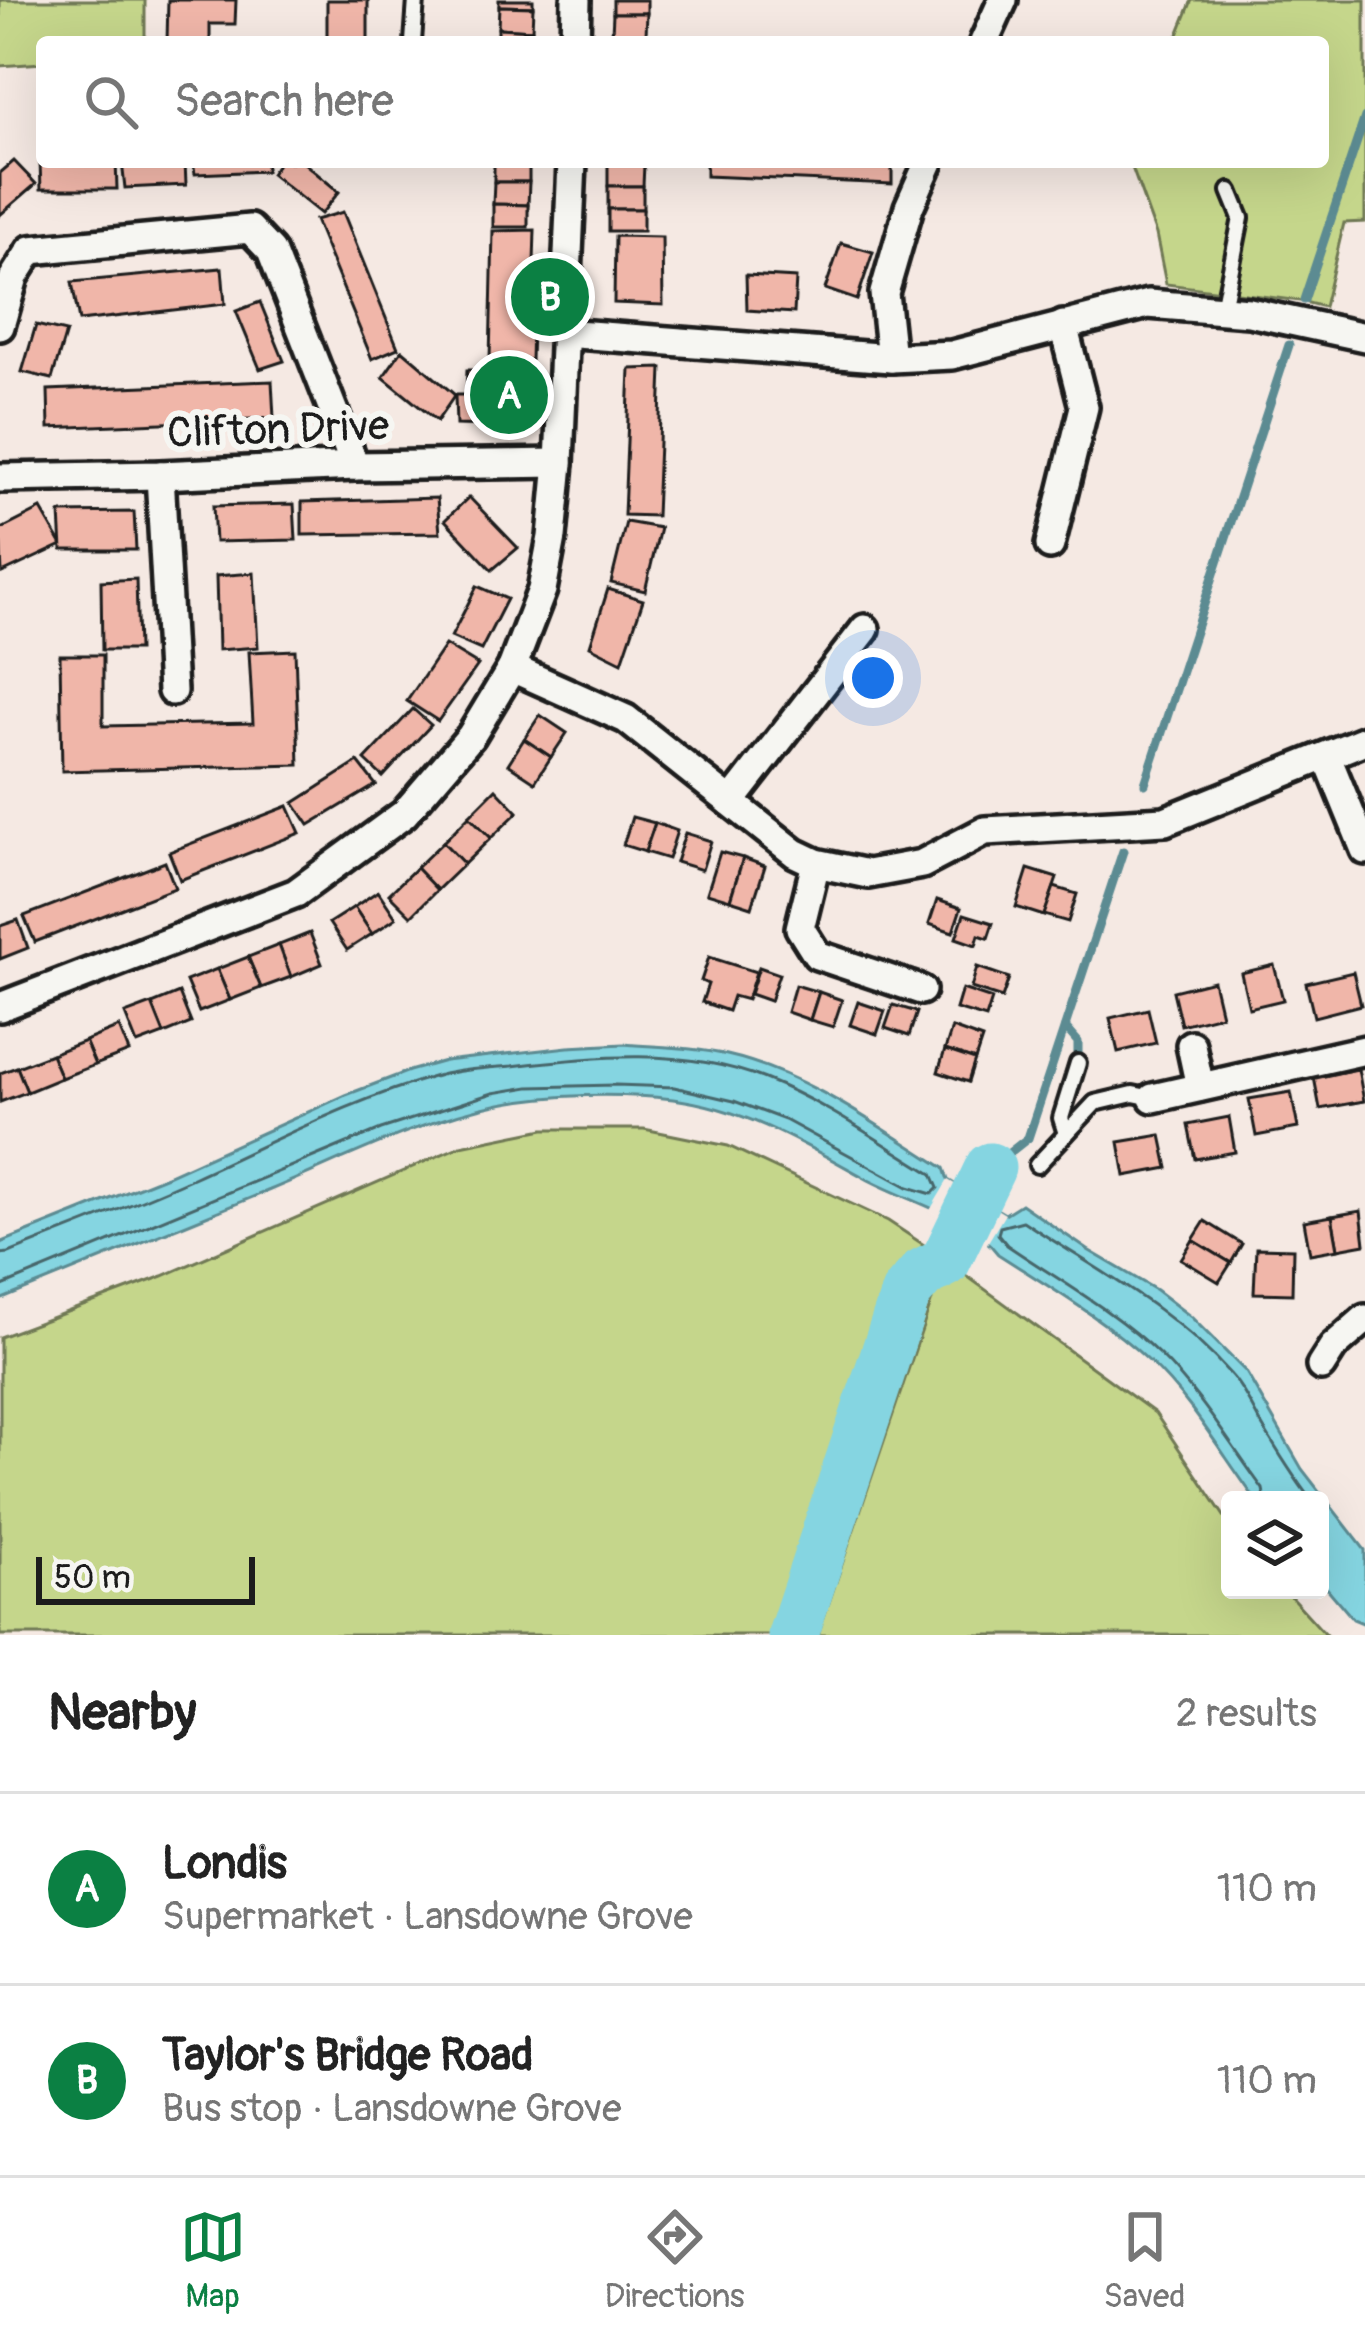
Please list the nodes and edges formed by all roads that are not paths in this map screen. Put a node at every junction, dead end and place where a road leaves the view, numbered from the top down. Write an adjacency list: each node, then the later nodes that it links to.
1 (416, 0): 4 (lane)
2 (576, 0): 5 (street)
3 (1003, 0): 6 (street)
4 (413, 36)
5 (575, 36)
6 (987, 36)
7 (572, 168): 13 (street)
8 (926, 168): 15 (street)
9 (1230, 191): 10 (lane)
10 (1223, 308): 12 (street); 14 (street)
11 (0, 326): 17 (street)
12 (1064, 326): 15 (street); 20 (street)
13 (563, 333): 15 (street); 16 (street)
14 (1365, 337)
15 (891, 358)
16 (559, 463): 17 (street, Clifton Drive); 22 (street)
17 (355, 466): 18 (street, Clifton Drive)
18 (160, 475): 19 (street, Clifton Drive); 23 (street)
19 (0, 478)
20 (1050, 545)
21 (865, 629): 26 (street)
22 (512, 668): 26 (street); 30 (street)
23 (172, 691)
24 (1365, 740): 25 (street)
25 (1327, 758): 27 (street); 28 (street)
26 (730, 802): 28 (street)
27 (1365, 850)
28 (816, 863): 29 (street)
29 (921, 990)
30 (0, 1007)
31 (1191, 1045): 34 (street)
32 (1365, 1050): 34 (street)
33 (1078, 1063): 36 (lane)
34 (1200, 1087): 35 (street)
35 (1153, 1098): 36 (lane)
36 (1066, 1134): 37 (lane)
37 (1036, 1165)
38 (1365, 1318): 39 (street)
39 (1321, 1366)

